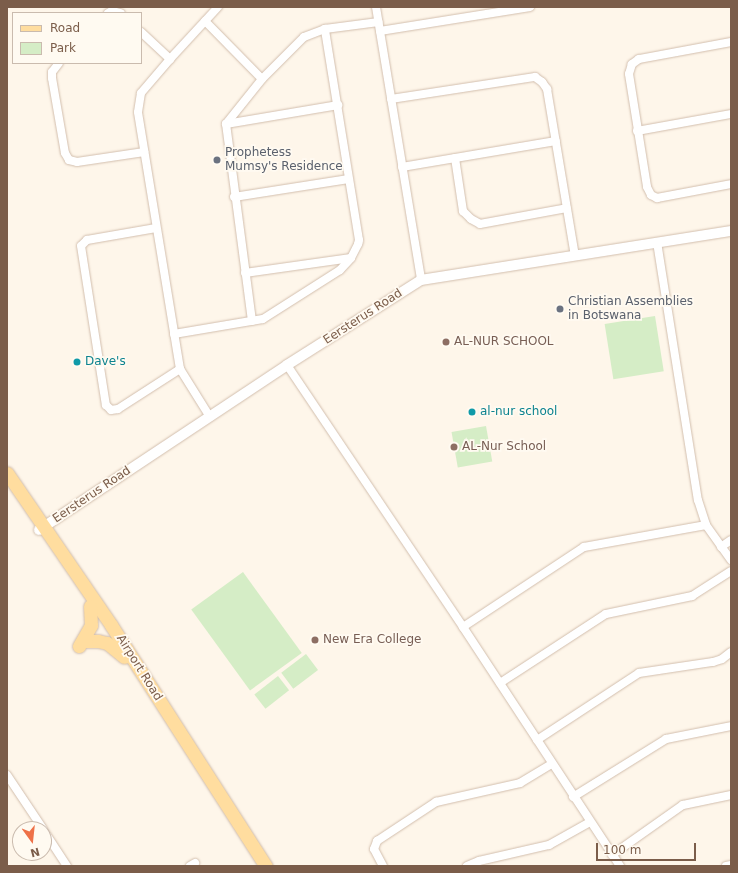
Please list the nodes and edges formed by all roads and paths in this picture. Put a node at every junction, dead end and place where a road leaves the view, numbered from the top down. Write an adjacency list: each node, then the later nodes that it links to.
1 (218, 7): 4 (street)
2 (376, 7): 5 (street)
3 (530, 7): 7 (street)
4 (205, 21): 10 (street); 12 (street)
5 (379, 22): 6 (street); 7 (street)
6 (325, 29): 12 (street); 14 (street)
7 (380, 31): 13 (street)
8 (142, 33): 10 (street)
9 (731, 42): 17 (street)
10 (170, 58): 19 (street)
11 (58, 64): 19 (street)
12 (262, 79): 16 (street)
13 (391, 99): 18 (street); 21 (street)
14 (338, 105): 16 (street); 22 (street)
15 (731, 114): 17 (street)
16 (226, 124): 24 (street)
17 (638, 131): 23 (street)
18 (556, 141): 20 (street); 25 (street)
19 (144, 152): 26 (street)
20 (455, 158): 21 (street); 25 (street)
21 (402, 167): 32 (street)
22 (349, 179): 24 (street); 30 (street)
23 (731, 184)
24 (234, 197): 31 (street)
25 (567, 208): 29 (street)
26 (156, 228): 34 (street); 36 (street)
27 (731, 231): 28 (street, Eersterus Road)
28 (656, 242): 29 (street, Eersterus Road); 40 (street)
29 (575, 256): 32 (street, Eersterus Road)
30 (351, 258): 31 (street); 33 (street)
31 (245, 273): 33 (street)
32 (421, 280): 35 (street, Eersterus Road)
33 (252, 321): 34 (street)
34 (174, 334): 36 (street)
35 (287, 365): 37 (street, Eersterus Road); 47 (street)
36 (180, 369): 37 (street)
37 (210, 417): 41 (street, Eersterus Road)
38 (7, 473): 41 (main road, Airport Road)
39 (7, 481): 41 (main road)
40 (706, 525): 43 (street); 47 (street)
41 (41, 529): 46 (main road); 52 (main road, Airport Road)
42 (731, 540): 43 (street)
43 (721, 547): 44 (street)
44 (731, 560)
45 (731, 571): 50 (street)
46 (90, 606): 49 (main road); 49 (main road)
47 (463, 627): 50 (street)
48 (731, 652): 53 (street)
49 (124, 657): 52 (main road)
50 (500, 683): 53 (street)
51 (731, 726): 57 (street)
52 (178, 732): 64 (main road, Airport Road)
53 (537, 740): 54 (street)
54 (552, 764): 57 (street); 65 (street)
55 (7, 775): 58 (street)
56 (731, 795): 61 (street)
57 (573, 797): 59 (street)
58 (37, 821)
59 (590, 822): 61 (street); 66 (street)
60 (52, 844): 63 (street)
61 (612, 855): 67 (street)
62 (731, 865): 68 (street)
63 (67, 866)
64 (266, 866)
65 (383, 866)
66 (467, 866)
67 (620, 866)
68 (726, 866)

